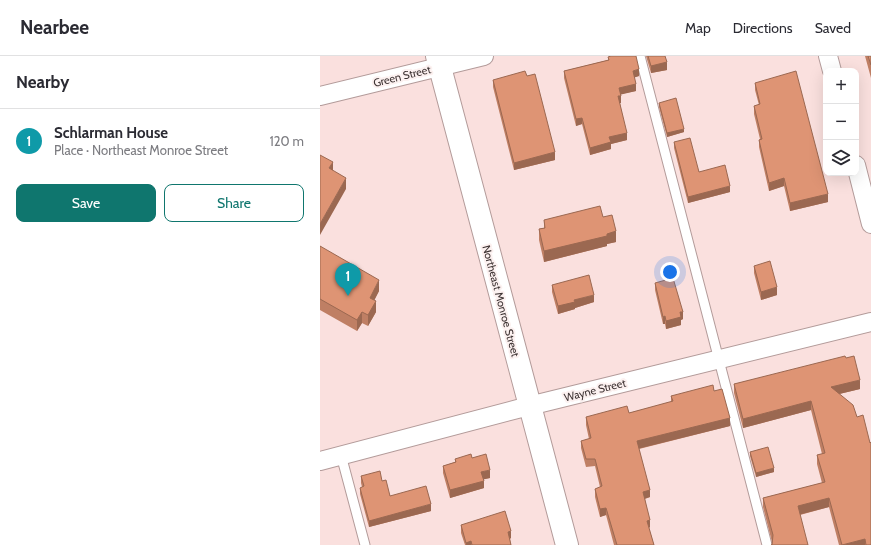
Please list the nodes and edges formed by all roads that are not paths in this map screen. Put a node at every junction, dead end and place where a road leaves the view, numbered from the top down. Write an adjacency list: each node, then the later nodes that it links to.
1 (484, 56): 4 (street, Green Street)
2 (640, 56): 10 (lane)
3 (828, 56): 5 (street)
4 (439, 61): 6 (street, Green Street); 11 (street, Northeast Monroe Street)
5 (831, 68)
6 (320, 96)
7 (859, 176): 8 (street)
8 (871, 224)
9 (871, 322): 10 (street, Wayne Street)
10 (719, 360): 11 (street, Wayne Street); 16 (lane)
11 (529, 406): 12 (street, Wayne Street); 15 (street, Northeast Monroe Street)
12 (341, 455): 13 (street, Wayne Street); 14 (lane)
13 (320, 461)
14 (365, 545)
15 (567, 545)
16 (767, 545)

